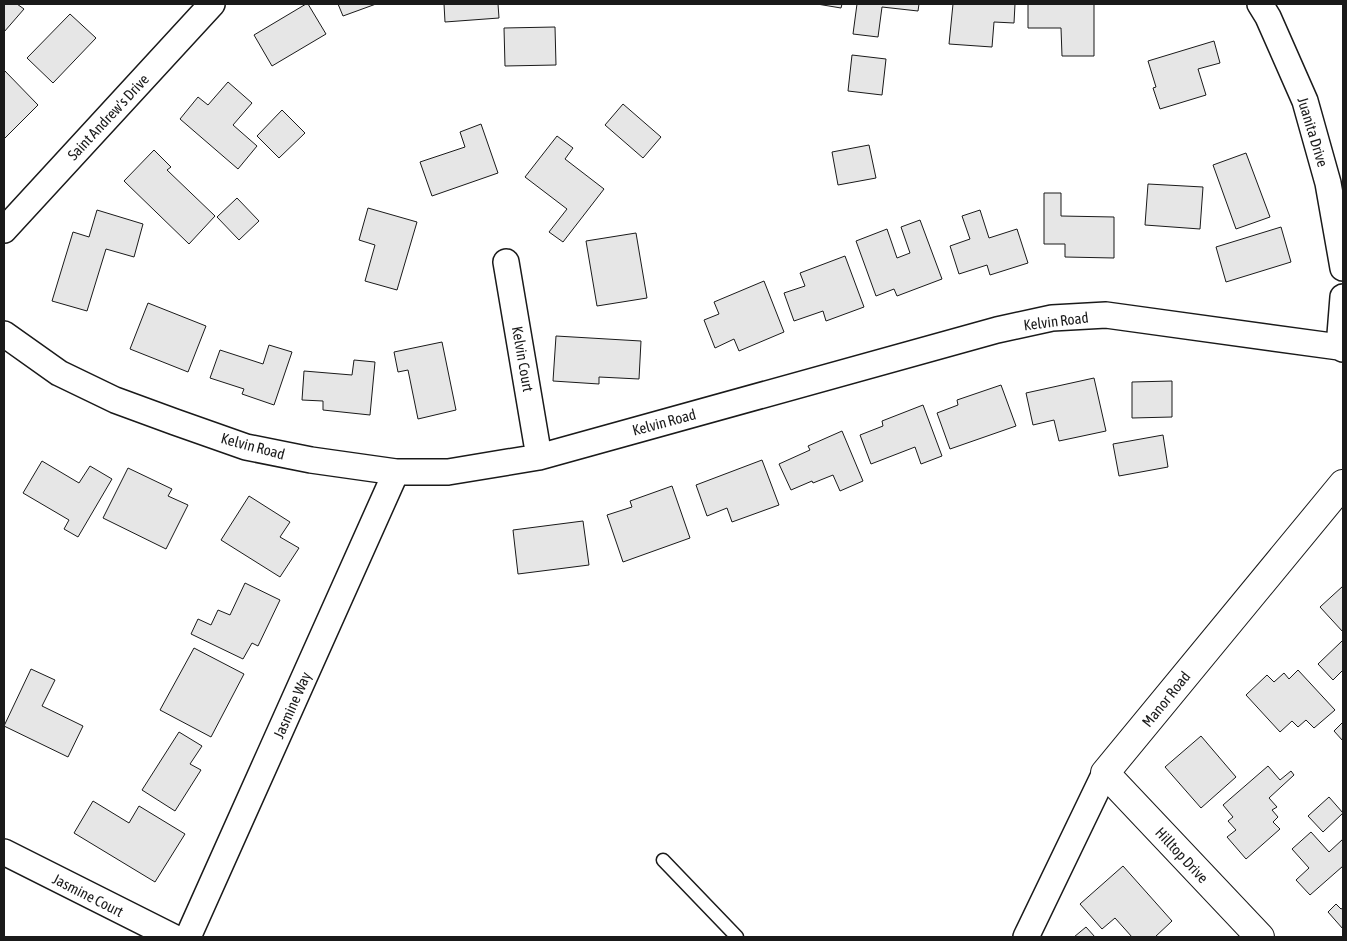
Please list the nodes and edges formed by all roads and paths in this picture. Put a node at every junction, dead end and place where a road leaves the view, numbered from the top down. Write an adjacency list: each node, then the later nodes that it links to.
1 (212, 4): 3 (street, Saint Andrew's Drive)
2 (1260, 4): 5 (street, Juanita Drive)
3 (4, 230)
4 (506, 262): 9 (street, Kelvin Court)
5 (1343, 268)
6 (1343, 297): 8 (street)
7 (4, 334): 10 (street, Kelvin Road)
8 (1341, 348): 9 (street, Kelvin Road)
9 (539, 457): 10 (street, Kelvin Road)
10 (396, 472): 16 (street, Jasmine Way)
11 (1343, 484): 12 (street, Manor Road)
12 (1105, 773): 18 (street, Manor Road); 19 (street, Hilltop Drive)
13 (4, 852): 15 (street, Jasmine Court)
14 (663, 860): 17 (lane)
15 (172, 937)
16 (188, 937)
17 (737, 937)
18 (1026, 937)
19 (1260, 937)

